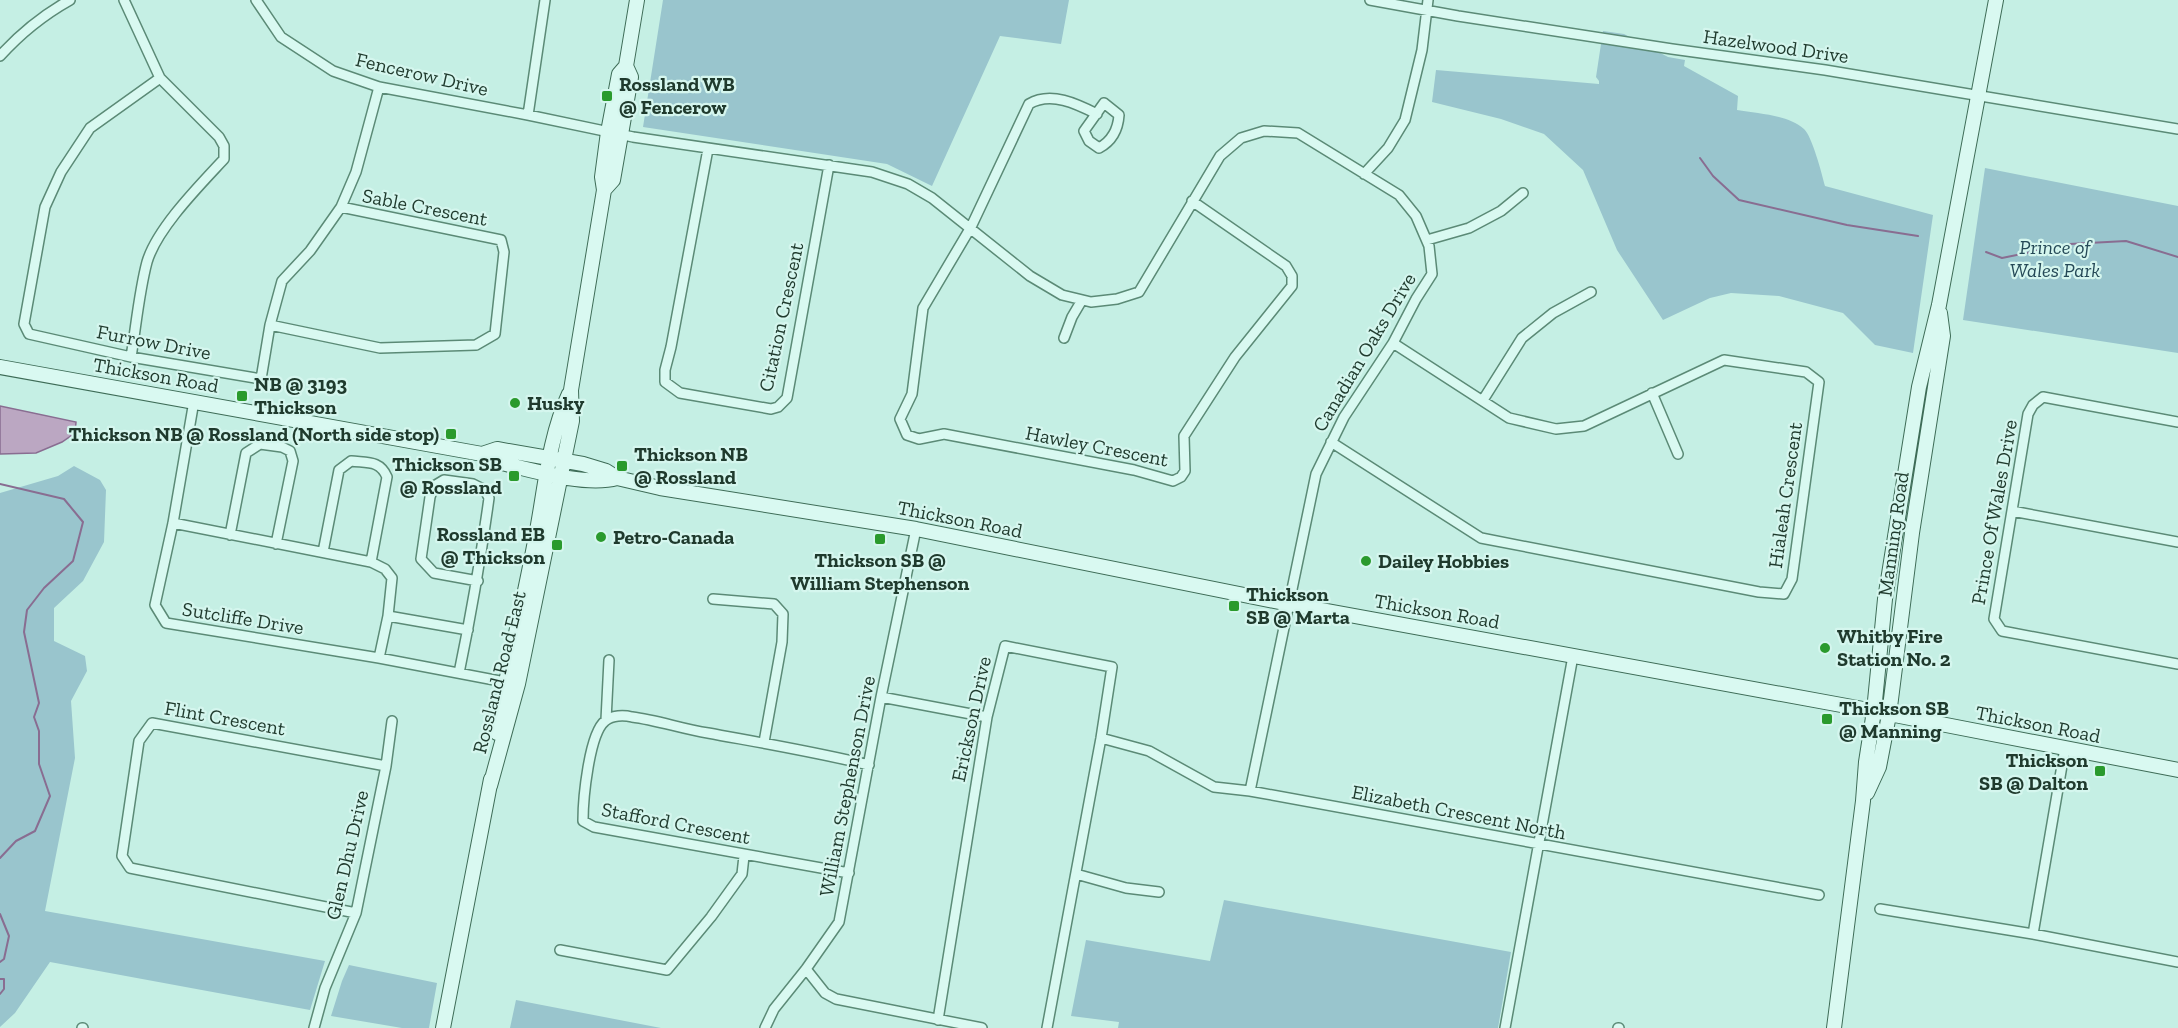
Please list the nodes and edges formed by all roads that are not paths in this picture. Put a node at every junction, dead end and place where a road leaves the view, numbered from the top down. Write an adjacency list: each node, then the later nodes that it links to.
1 (70, 0): 10 (street)
2 (124, 0): 12 (street)
3 (256, 0): 13 (street, Fencerow Drive)
4 (545, 0): 15 (street)
5 (637, 0): 18 (main road, Rossland Road East)
6 (1370, 0): 8 (street, Hazelwood Drive)
7 (1996, 0): 14 (main road, Manning Road)
8 (1428, 5): 14 (street, Hazelwood Drive); 21 (street)
9 (0, 39): 10 (street)
10 (8, 47): 11 (street)
11 (0, 56)
12 (160, 78): 33 (street); 33 (street, Furrow Drive)
13 (379, 87): 15 (street, Fencerow Drive); 24 (street, Furrow Drive)
14 (1979, 96): 17 (street, Hazelwood Drive); 29 (main road, Manning Road)
15 (528, 114): 18 (street, Fencerow Drive)
16 (1097, 114): 16 (street); 25 (street)
17 (2178, 129)
18 (615, 133): 19 (street, Canadian Oaks Drive); 42 (main road, Rossland Road East)
19 (708, 149): 20 (street, Canadian Oaks Drive); 20 (street, Citation Crescent)
20 (829, 165): 25 (street, Canadian Oaks Drive)
21 (1364, 174): 23 (street, Canadian Oaks Drive); 26 (street, Canadian Oaks Drive)
22 (1523, 193): 26 (street)
23 (1192, 201): 25 (street, Hawley Crescent); 28 (street, Canadian Oaks Drive)
24 (341, 207): 30 (street, Furrow Drive); 30 (street, Sable Crescent)
25 (971, 227): 28 (street, Canadian Oaks Drive)
26 (1427, 240): 32 (street, Canadian Oaks Drive)
27 (1591, 292): 36 (street)
28 (1082, 300): 31 (street)
29 (1939, 305): 65 (main road, Manning Road); 66 (main road, Manning Road)
30 (270, 325): 33 (street, Furrow Drive)
31 (1064, 338)
32 (1393, 343): 36 (street, Hialeah Crescent); 39 (street, Canadian Oaks Drive)
33 (131, 357)
34 (0, 367): 37 (main road, Thickson Road)
35 (1652, 393): 36 (street, Hialeah Crescent); 39 (street, Hialeah Crescent); 41 (street)
36 (1483, 399)
37 (194, 401): 40 (main road, Thickson Road); 46 (street, Sutcliffe Drive)
38 (2178, 422): 45 (street, Prince Of Wales Drive)
39 (1331, 442): 55 (street, Canadian Oaks Drive)
40 (482, 454): 42 (main road, Thickson Road); 43 (main road, Thickson Road)
41 (1678, 454)
42 (557, 460): 43 (main road, Rossland Road East); 44 (main road, Thickson Road)
43 (555, 474): 44 (main road, Thickson Road); 63 (main road, Rossland Road East); 76 (main road, Rossland Road East)
44 (618, 478): 47 (main road, Thickson Road)
45 (2012, 511): 49 (street); 61 (street, Prince Of Wales Drive)
46 (173, 523): 48 (street); 59 (street, Sutcliffe Drive)
47 (916, 529): 55 (main road, Thickson Road); 64 (street, William Stephenson Drive)
48 (230, 535): 50 (street); 50 (street)
49 (2178, 542)
50 (276, 544): 51 (street)
51 (322, 552): 52 (street); 52 (street)
52 (371, 562): 56 (street)
53 (478, 581): 53 (street); 57 (street)
54 (712, 599): 71 (street)
55 (1289, 604): 58 (main road, Thickson Road); 77 (street, Canadian Oaks Drive)
56 (388, 616): 57 (street); 59 (street)
57 (468, 630): 62 (street)
58 (1573, 656): 65 (main road, Thickson Road); 79 (street)
59 (379, 658): 62 (street, Sutcliffe Drive)
60 (609, 660): 68 (street)
61 (2178, 664)
62 (459, 673): 63 (street, Sutcliffe Drive)
63 (505, 681): 76 (main road, Rossland Road East)
64 (881, 697): 67 (street); 74 (street, William Stephenson Drive)
65 (1874, 711): 66 (main road, Thickson Road); 78 (main road, Manning Road)
66 (1890, 715): 72 (main road, Thickson Road); 78 (main road, Manning Road)
67 (987, 717): 70 (street, Erickson Drive); 91 (street, Erickson Drive)
68 (606, 720): 71 (street); 80 (street, Stafford Crescent)
69 (392, 721): 73 (street, Glen Dhu Drive)
70 (1101, 738): 77 (street, Elizabeth Crescent North); 82 (street, Erickson Drive)
71 (764, 742): 74 (street)
72 (2065, 748): 75 (main road, Thickson Road); 87 (street)
73 (386, 765): 86 (street, Glen Dhu Drive); 86 (street, Flint Crescent)
74 (869, 765): 81 (street, William Stephenson Drive)
75 (2178, 770)
76 (490, 786): 93 (main road, Rossland Road East)
77 (1250, 791): 79 (street, Elizabeth Crescent North)
78 (1863, 801): 98 (main road, Manning Road)
79 (1538, 845): 84 (street, Elizabeth Crescent North); 97 (street)
80 (744, 856): 81 (street, Stafford Crescent); 88 (street)
81 (849, 873): 90 (street, William Stephenson Drive)
82 (1076, 874): 83 (street); 96 (street, Erickson Drive)
83 (1159, 892)
84 (1819, 895)
85 (1880, 909): 87 (street)
86 (356, 913): 92 (street, Glen Dhu Drive)
87 (2033, 934): 89 (street)
88 (560, 950)
89 (2178, 962)
90 (806, 969): 91 (street); 94 (street, William Stephenson Drive)
91 (938, 1020): 95 (street)
92 (314, 1028)
93 (442, 1028)
94 (765, 1028)
95 (981, 1028)
96 (1047, 1028)
97 (1505, 1028)
98 (1834, 1028)

